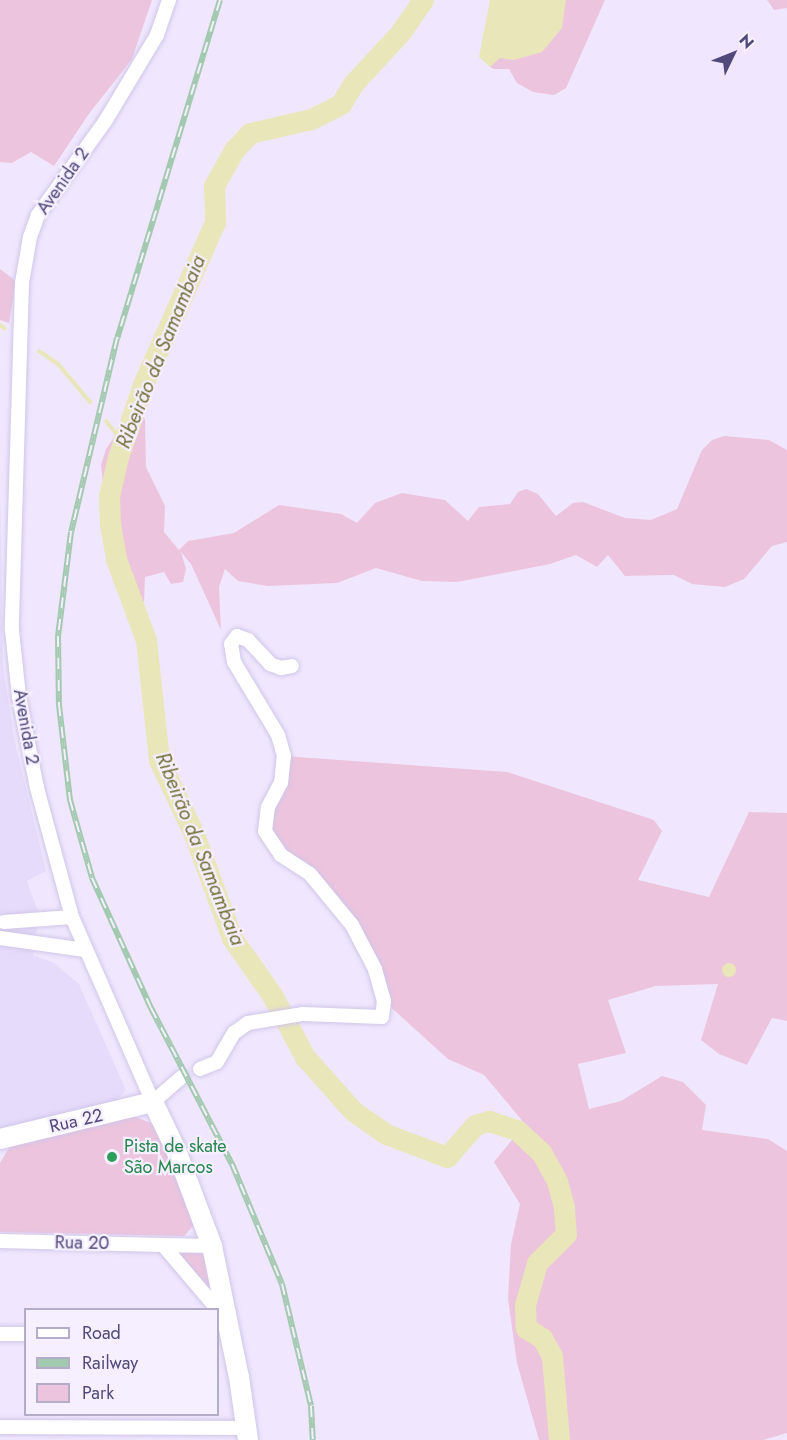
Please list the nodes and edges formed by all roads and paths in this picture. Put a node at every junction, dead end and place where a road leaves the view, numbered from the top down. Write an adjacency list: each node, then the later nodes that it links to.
1 (169, 0): 3 (street, Avenida 2)
2 (292, 666): 7 (street)
3 (72, 917): 4 (street); 6 (street, Avenida 2)
4 (1, 922)
5 (0, 938): 6 (street)
6 (85, 950): 9 (street, Avenida 2)
7 (200, 1069)
8 (182, 1077): 9 (street)
9 (153, 1102): 10 (street, Rua 22); 13 (street, Avenida 2)
10 (1, 1140)
11 (0, 1241): 12 (street, Rua 20)
12 (163, 1245): 13 (street, Rua 20); 14 (street)
13 (212, 1246): 15 (street, Avenida 2)
14 (208, 1308)
15 (225, 1332): 19 (street, Avenida 2)
16 (0, 1334): 17 (street)
17 (24, 1334)
18 (0, 1427): 19 (street)
19 (247, 1434)

